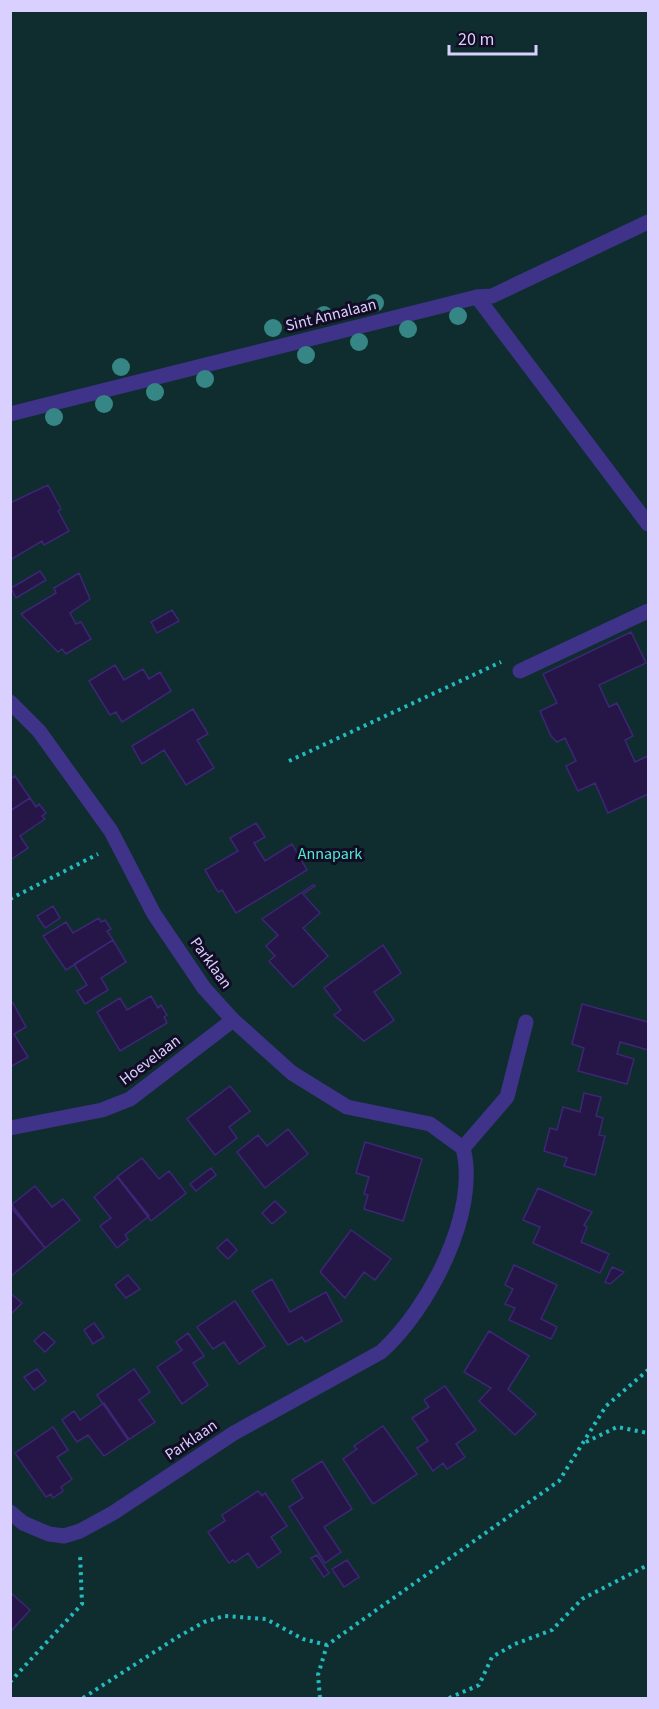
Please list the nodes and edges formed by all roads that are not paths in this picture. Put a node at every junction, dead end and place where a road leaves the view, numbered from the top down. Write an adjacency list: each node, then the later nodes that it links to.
1 (648, 222): 2 (street, Sint Annalaan)
2 (477, 297): 3 (street, Sint Annalaan); 4 (street)
3 (10, 414)
4 (648, 524)
5 (648, 610): 6 (street)
6 (520, 671)
7 (10, 702): 8 (street, Parklaan)
8 (233, 1020): 10 (street, Hoevelaan); 11 (street, Parklaan)
9 (526, 1022): 11 (street)
10 (10, 1128)
11 (464, 1148): 12 (street, Parklaan)
12 (10, 1512)

